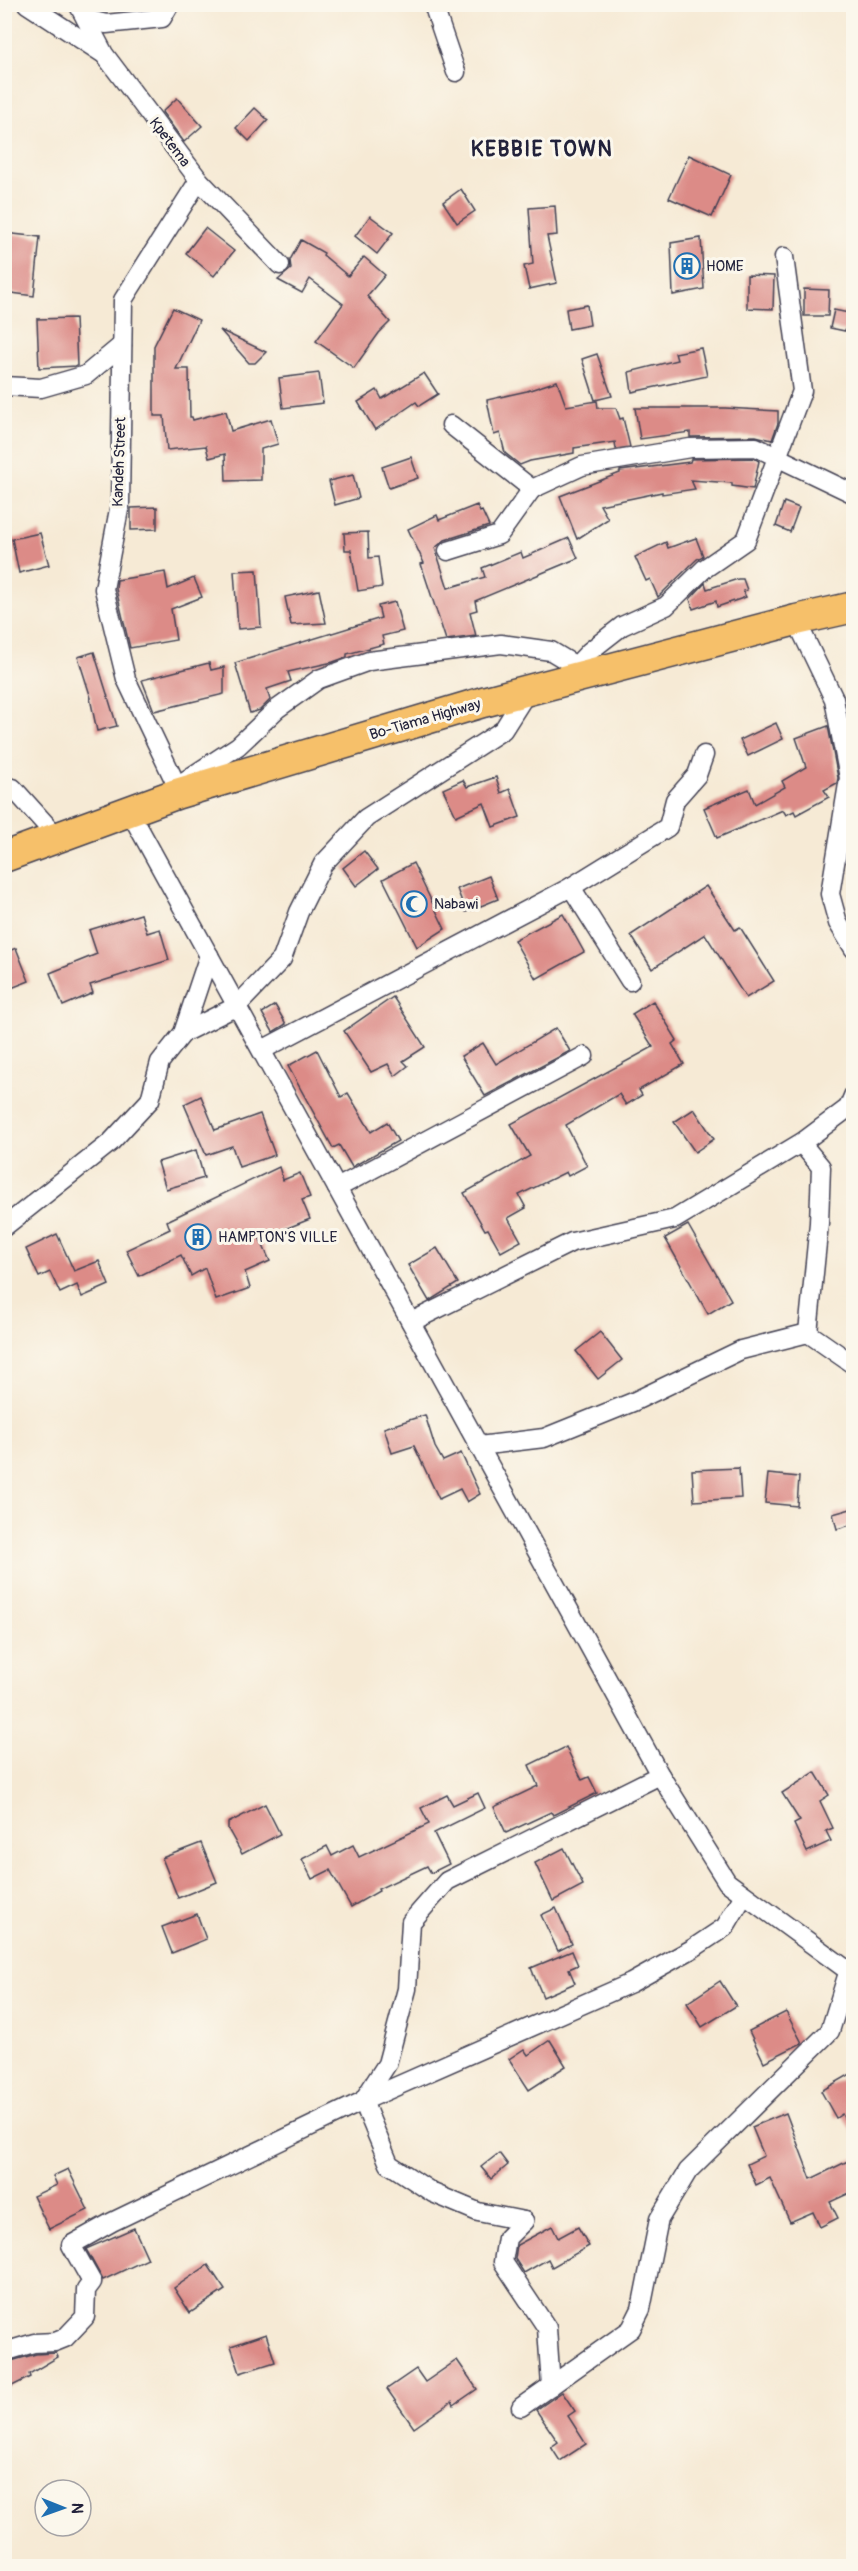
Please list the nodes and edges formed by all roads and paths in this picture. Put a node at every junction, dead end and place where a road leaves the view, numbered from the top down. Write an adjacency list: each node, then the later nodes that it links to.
1 (27, 4): 5 (street)
2 (170, 4): 4 (street)
3 (433, 4): 6 (street)
4 (82, 12): 5 (street, Kpetema)
5 (104, 54): 7 (street, Kpetema)
6 (456, 72)
7 (199, 180): 9 (street, Kpetema); 10 (street, Kandeh Street)
8 (784, 257): 13 (street)
9 (280, 265)
10 (122, 345): 11 (street); 23 (street, Kandeh Street)
11 (4, 386)
12 (451, 425): 14 (street)
13 (777, 458): 14 (street); 15 (street); 19 (street)
14 (532, 489): 16 (street)
15 (854, 494)
16 (448, 551)
17 (854, 607): 18 (highway, Bo-Tiama Highway)
18 (796, 620): 19 (highway, Bo-Tiama Highway); 28 (street)
19 (579, 670): 20 (highway, Bo-Tiama Highway); 23 (street)
20 (529, 689): 23 (highway, Bo-Tiama Highway); 31 (street)
21 (704, 755): 27 (street)
22 (4, 787): 25 (street)
23 (177, 790): 24 (highway, Bo-Tiama Highway)
24 (130, 813): 25 (highway, Bo-Tiama Highway); 29 (street)
25 (58, 838): 26 (highway, Bo-Tiama Highway)
26 (4, 857)
27 (571, 887): 30 (street); 33 (street)
28 (854, 950)
29 (209, 955): 31 (street); 32 (street)
30 (630, 981)
31 (237, 1005): 32 (street); 33 (street)
32 (183, 1033): 38 (street)
33 (262, 1050): 37 (street)
34 (584, 1056): 37 (street)
35 (854, 1094): 36 (street)
36 (804, 1141): 39 (street); 40 (street)
37 (337, 1188): 39 (street)
38 (4, 1227)
39 (411, 1322): 42 (street)
40 (808, 1332): 41 (street); 42 (street)
41 (854, 1365)
42 (479, 1446): 43 (street)
43 (660, 1775): 44 (street); 46 (street)
44 (744, 1895): 45 (street); 46 (street)
45 (850, 1974): 48 (street)
46 (363, 2101): 47 (street); 48 (street)
47 (4, 2352)
48 (550, 2386): 49 (street)
49 (521, 2407)

